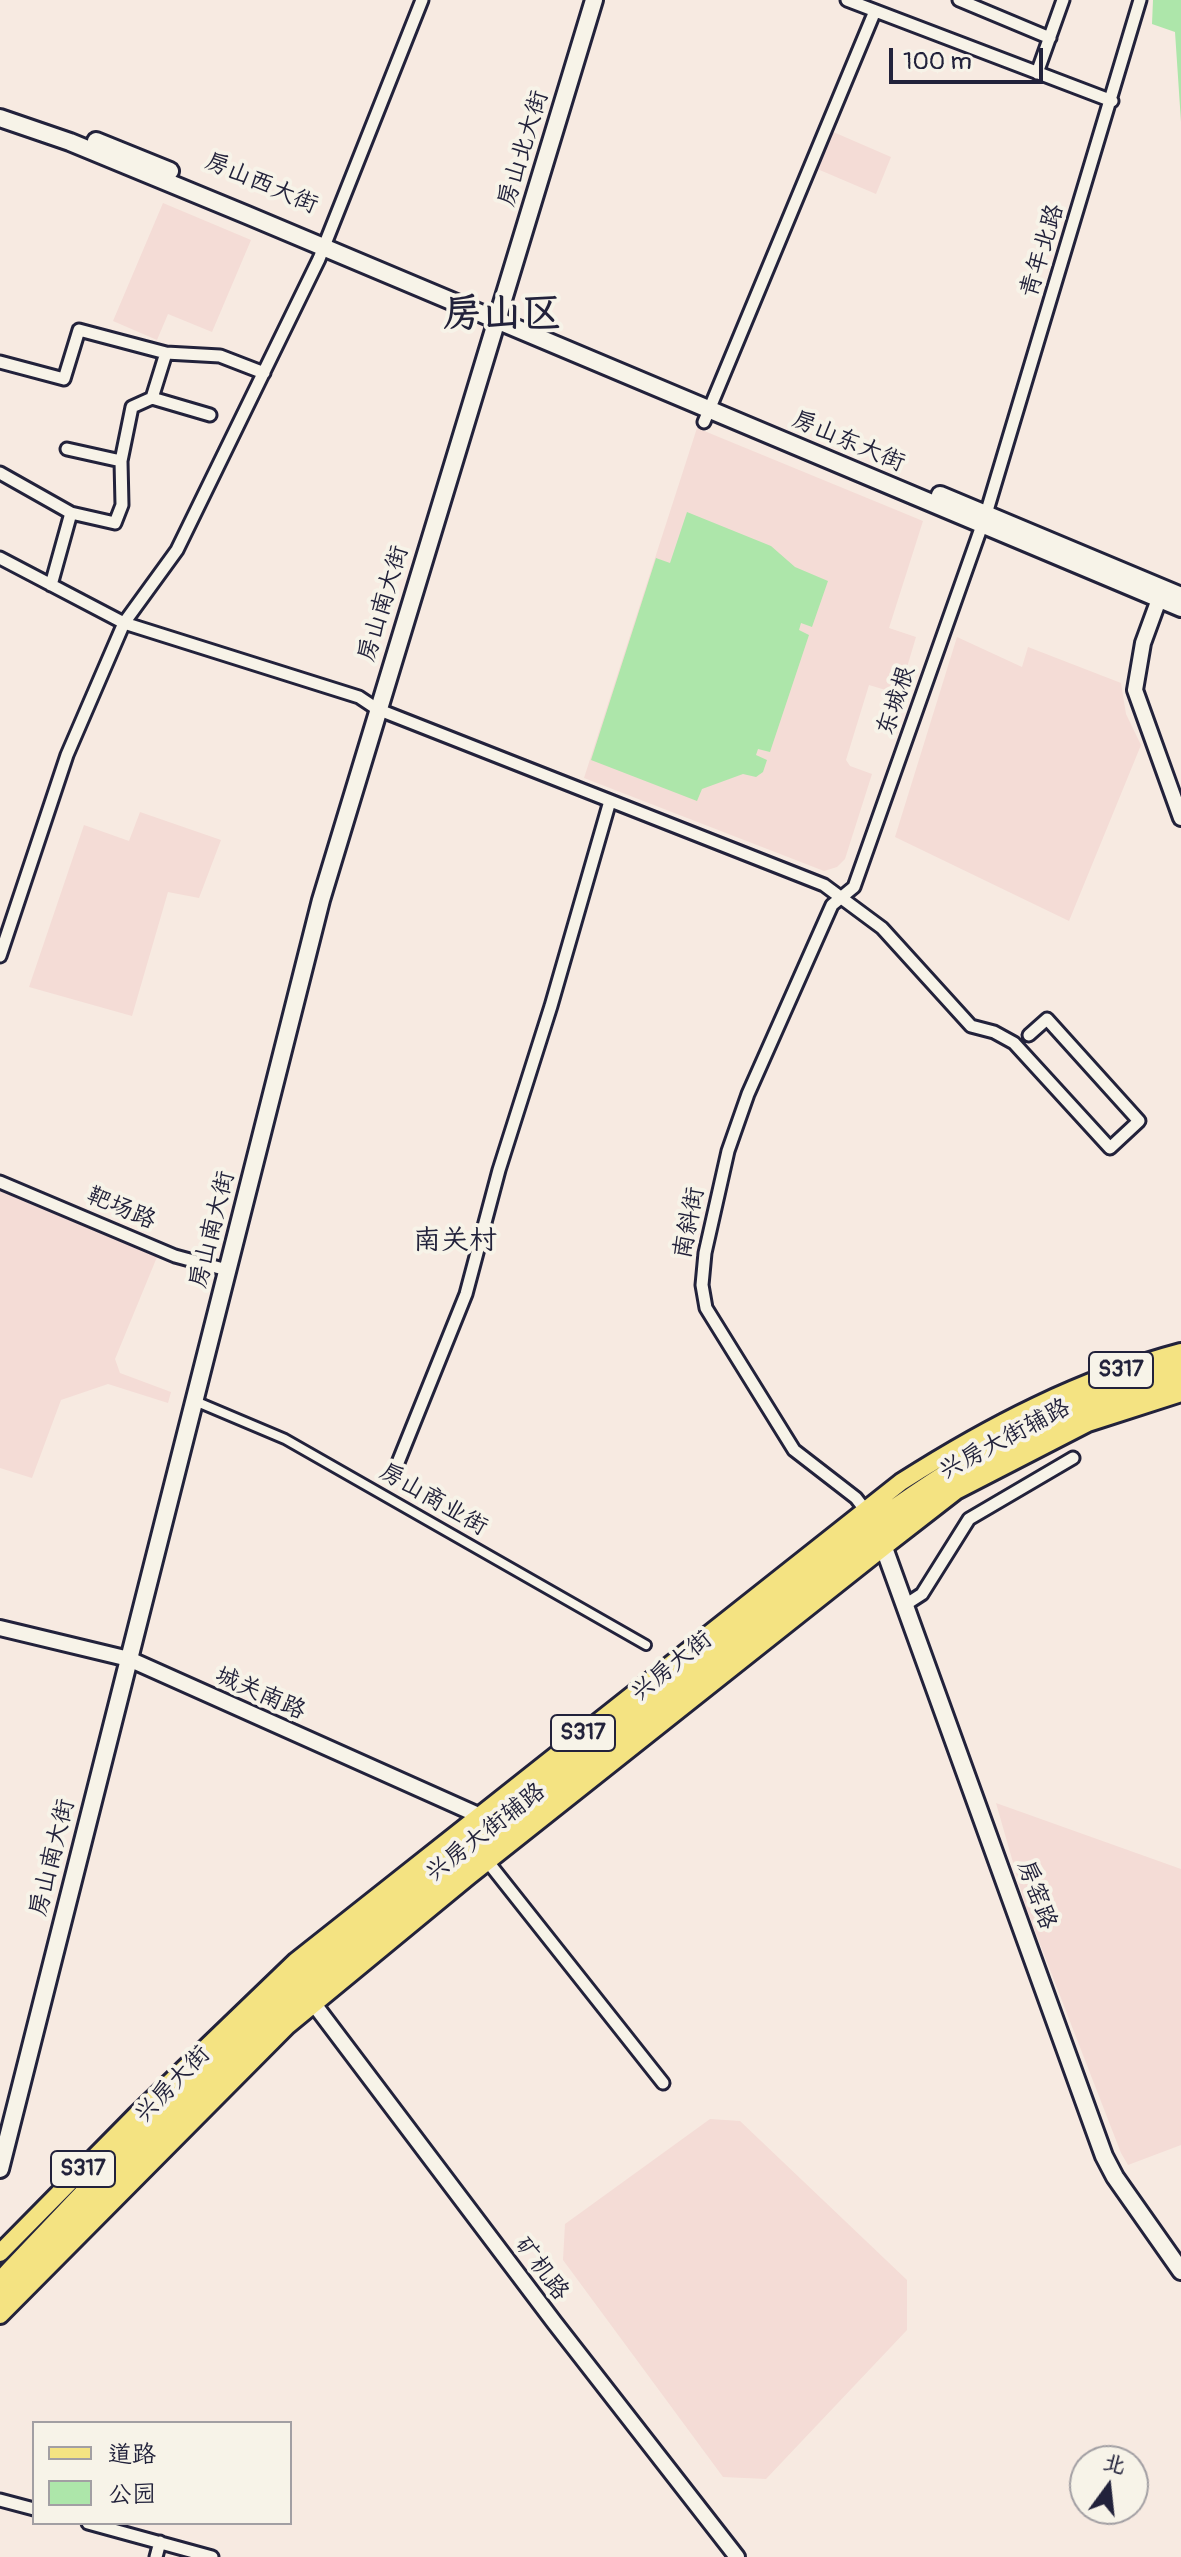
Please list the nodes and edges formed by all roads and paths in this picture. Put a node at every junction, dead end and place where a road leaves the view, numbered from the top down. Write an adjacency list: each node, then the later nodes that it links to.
1 (422, 0): 13 (street)
2 (594, 0): 14 (main road, 房山北大街)
3 (847, 0): 7 (street)
4 (959, 0): 8 (street)
5 (1063, 0): 8 (street)
6 (1140, 0): 10 (street, 青年北路)
7 (872, 6): 9 (street); 19 (street)
8 (1050, 38): 9 (street)
9 (1037, 73): 10 (street)
10 (1112, 101): 25 (street, 青年北路)
11 (0, 107): 13 (main road, 房山西大街)
12 (0, 118): 13 (main road, 房山西大街)
13 (327, 243): 14 (main road, 房山西大街); 17 (street)
14 (499, 316): 19 (main road, 房山东大街); 32 (main road, 房山南大街)
15 (166, 353): 16 (street); 17 (street); 18 (street)
16 (0, 362)
17 (264, 373): 31 (street)
18 (152, 398): 20 (street); 22 (street)
19 (708, 411): 25 (main road, 房山东大街)
20 (210, 415)
21 (67, 449): 22 (street)
22 (121, 461): 24 (street)
23 (0, 473): 24 (street)
24 (71, 513): 27 (street)
25 (984, 520): 28 (main road, 房山东大街); 35 (street, 东城根)
26 (0, 558): 27 (street)
27 (51, 585): 31 (street)
28 (1161, 594): 29 (main road, 房山东大街); 30 (main road, 房山东大街); 34 (street)
29 (1181, 596)
30 (1181, 608)
31 (124, 623): 32 (street); 36 (street)
32 (377, 709): 33 (street); 39 (main road, 房山南大街)
33 (610, 801): 35 (street); 50 (street)
34 (1181, 818)
35 (842, 897): 37 (street); 52 (street, 南斜街)
36 (0, 956)
37 (1029, 1035)
38 (0, 1182): 39 (street, 靶场路)
39 (227, 1270): 45 (main road, 房山南大街)
40 (1181, 1352): 43 (main road, 兴房大街 / S317)
41 (1181, 1367): 46 (main road, 兴房大街 / S317)
42 (1181, 1381): 48 (main road, 兴房大街 / S317)
43 (1062, 1393): 46 (main road); 47 (main road, 兴房大街 / S317)
44 (1181, 1393): 51 (main road, 兴房大街辅路 / S317)
45 (194, 1400): 57 (street, 房山商业街); 58 (main road, 房山南大街)
46 (1037, 1421): 48 (main road, 兴房大街 / S317)
47 (953, 1449): 48 (main road); 52 (main road, 兴房大街 / S317)
48 (988, 1454): 51 (main road); 52 (main road, 兴房大街 / S317)
49 (1073, 1458): 53 (street)
50 (395, 1470)
51 (976, 1481): 52 (main road, 兴房大街辅路 / S317)
52 (875, 1528): 53 (main road, 房窑路); 55 (main road, 兴房大街辅路 / S317); 56 (main road, 兴房大街 / S317); 59 (main road, 兴房大街 / S317); 60 (main road, 兴房大街 / S317)
53 (905, 1605): 73 (main road, 房窑路)
54 (0, 1628): 58 (street, 城关南路)
55 (777, 1631): 56 (main road); 61 (main road, 兴房大街辅路 / S317)
56 (754, 1632): 63 (main road, 兴房大街 / S317)
57 (646, 1645)
58 (129, 1659): 59 (street, 城关南路); 70 (main road, 房山南大街)
59 (478, 1815): 60 (street, 城关南路); 69 (main road, 兴房大街 / S317)
60 (494, 1822): 68 (main road, 兴房大街 / S317)
61 (488, 1862): 62 (main road, 兴房大街辅路 / S317); 67 (street)
62 (413, 1921): 63 (main road); 65 (main road, 兴房大街辅路 / S317)
63 (381, 1931): 64 (main road, 兴房大街 / S317)
64 (323, 1977): 66 (main road); 71 (main road, 兴房大街 / S317)
65 (314, 2004): 66 (main road, 兴房大街辅路 / S317); 81 (street, 矿机路)
66 (287, 2026): 76 (main road, 兴房大街辅路 / S317)
67 (663, 2083)
68 (174, 2096): 69 (main road, 兴房大街 / S317); 71 (main road, 兴房大街 / S317)
69 (135, 2116): 72 (main road, 兴房大街 / S317)
70 (0, 2169)
71 (103, 2182): 74 (main road, 兴房大街 / S317); 75 (main road, 兴房大街 / S317)
72 (0, 2253)
73 (1181, 2271)
74 (0, 2280)
75 (0, 2299)
76 (0, 2315)
77 (0, 2500): 78 (street)
78 (32, 2508)
79 (96, 2525): 80 (street)
80 (160, 2542): 82 (street); 83 (street)
81 (734, 2556)
82 (156, 2557)
83 (212, 2557)

